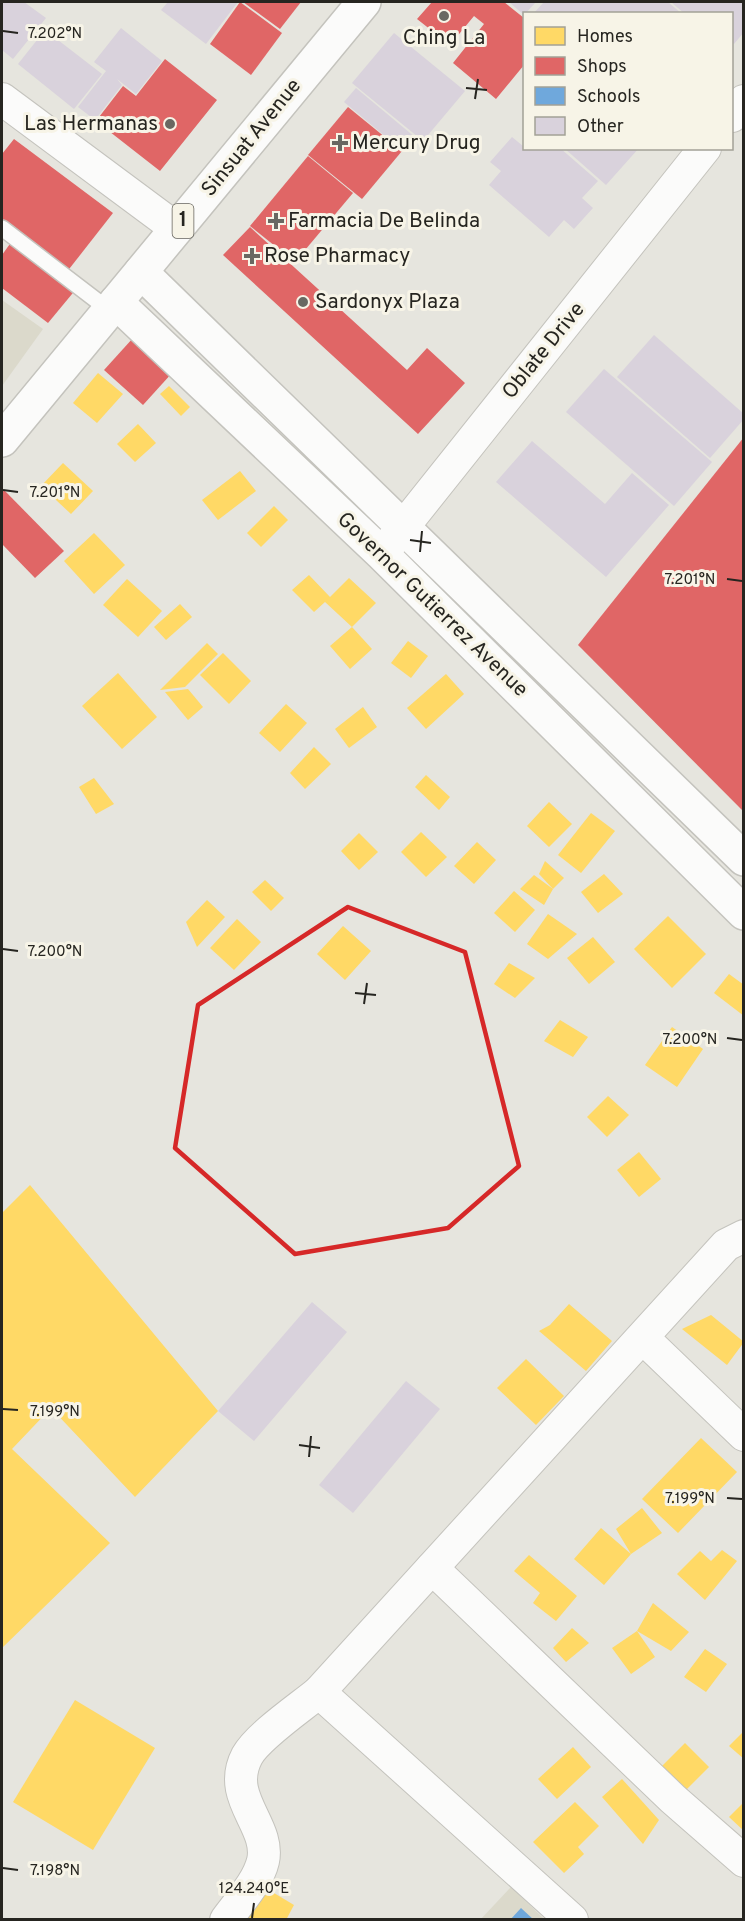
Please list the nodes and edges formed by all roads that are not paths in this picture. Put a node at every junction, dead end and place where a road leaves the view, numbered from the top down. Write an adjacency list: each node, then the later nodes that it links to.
1 (364, 2): 7 (street, Sinsuat Avenue / 1)
2 (2, 99): 7 (street)
3 (744, 100): 4 (street)
4 (733, 115)
5 (703, 150): 11 (street, Oblate Drive)
6 (2, 228): 9 (lane)
7 (177, 229): 8 (street, Sinsuat Avenue / 1)
8 (141, 272): 9 (street, Sinsuat Avenue / 1); 11 (street, Governor Gutierrez Avenue)
9 (113, 306): 10 (street, Sinsuat Avenue / 1); 12 (street, Governor Gutierrez Avenue)
10 (2, 441)
11 (403, 528): 12 (street, Oblate Drive); 13 (street, Governor Gutierrez Avenue)
12 (382, 554): 14 (street, Governor Gutierrez Avenue)
13 (744, 859)
14 (744, 913)
15 (744, 1236): 16 (street)
16 (643, 1338): 17 (street); 18 (street)
17 (744, 1435)
18 (432, 1568): 19 (street); 20 (street)
19 (319, 1692): 21 (street); 22 (street)
20 (744, 1861)
21 (226, 1920)
22 (572, 1920)

